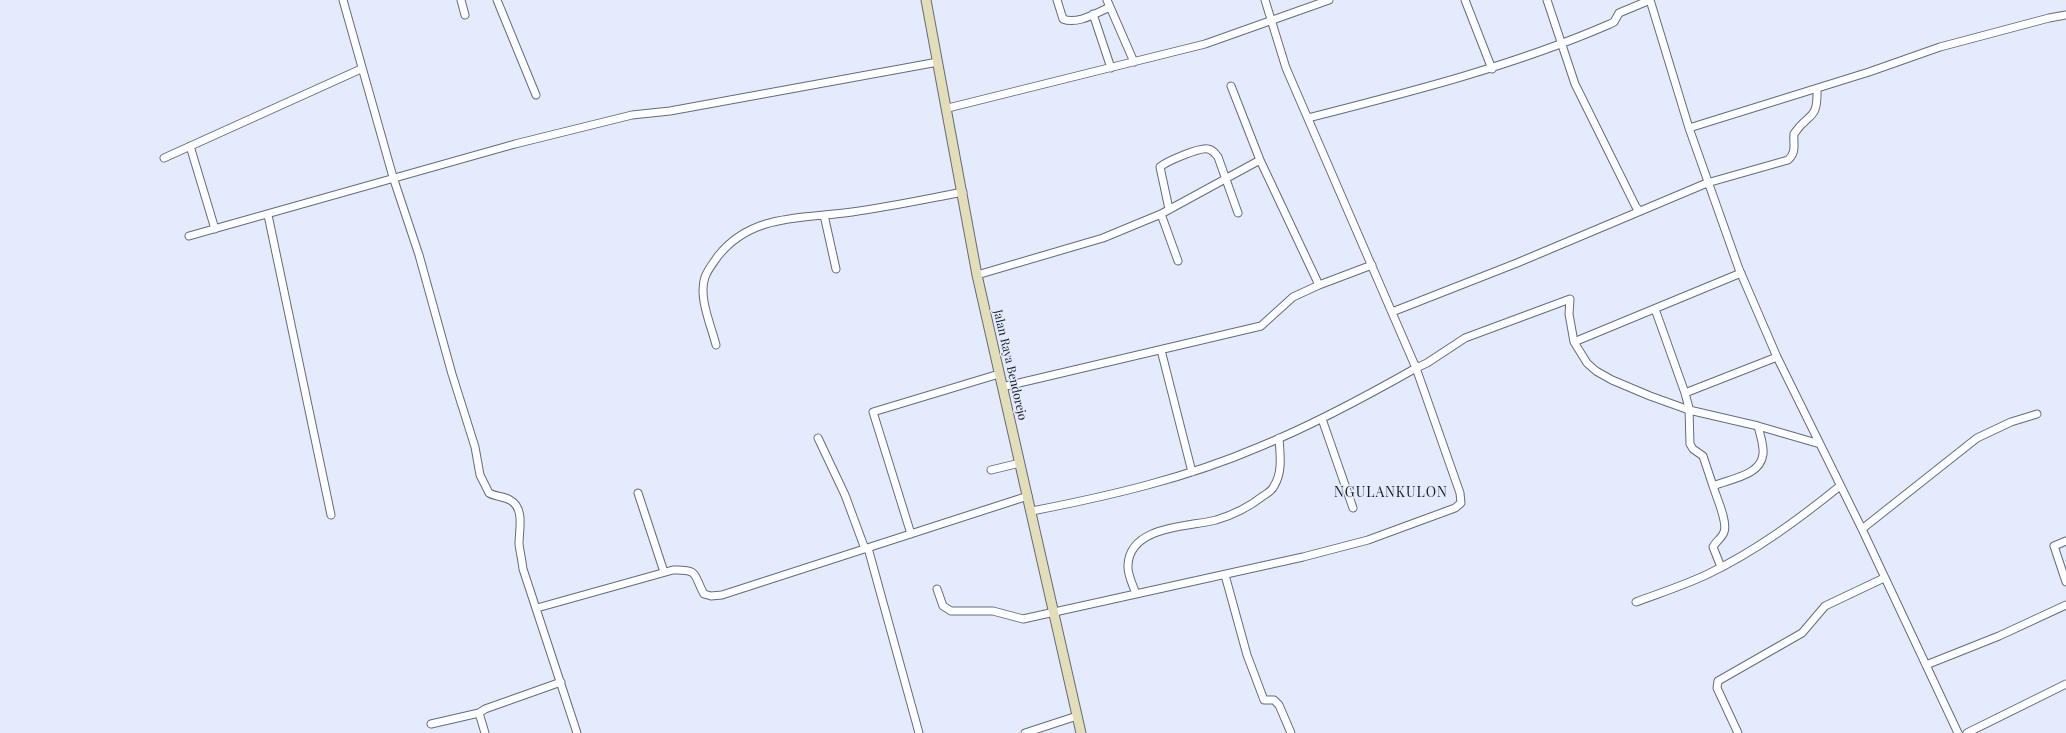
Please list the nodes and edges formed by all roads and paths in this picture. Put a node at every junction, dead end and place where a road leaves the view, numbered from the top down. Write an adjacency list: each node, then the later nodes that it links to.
1 (343, 0): 21 (street)
2 (461, 0): 14 (street)
3 (497, 0): 25 (street)
4 (926, 0): 18 (main road, Jalan Raya Bendorejo)
5 (1057, 0): 13 (street)
6 (1107, 0): 12 (street)
7 (1265, 0): 16 (street)
8 (1329, 0): 16 (street)
9 (1465, 0): 22 (street)
10 (1546, 0): 17 (street)
11 (1650, 0): 17 (street); 28 (street)
12 (1110, 8): 13 (street); 19 (street)
13 (1094, 14): 20 (street)
14 (465, 15)
15 (2066, 15): 24 (street)
16 (1271, 22): 19 (street); 27 (street)
17 (1560, 44): 22 (street); 37 (street)
18 (938, 62): 26 (main road, Jalan Raya Bendorejo); 32 (street)
19 (1134, 62): 20 (street)
20 (1111, 68): 26 (street)
21 (362, 69): 29 (street); 32 (street)
22 (1492, 69): 27 (street)
23 (1231, 86): 31 (street)
24 (1817, 89): 28 (street); 34 (street)
25 (536, 95)
26 (948, 108): 35 (main road, Jalan Raya Bendorejo)
27 (1308, 118): 45 (street)
28 (1688, 128): 34 (street)
29 (190, 146): 30 (street); 42 (street)
30 (164, 158)
31 (1260, 160): 33 (street); 49 (street)
32 (393, 177): 40 (street); 90 (street)
33 (1226, 178): 36 (street); 36 (street); 38 (street)
34 (1707, 183): 37 (street); 47 (street)
35 (963, 192): 41 (street); 48 (main road, Jalan Raya Bendorejo)
36 (1169, 209): 39 (street)
37 (1640, 211): 51 (street)
38 (1238, 213)
39 (1161, 214): 44 (street); 48 (street)
40 (268, 215): 42 (street); 76 (street)
41 (824, 215): 46 (street); 53 (street)
42 (215, 229): 43 (street)
43 (189, 236)
44 (1178, 260)
45 (1372, 265): 49 (street); 51 (street)
46 (836, 269)
47 (1741, 274): 50 (street); 55 (street)
48 (977, 275): 57 (main road, Jalan Raya Bendorejo)
49 (1318, 285): 54 (street)
50 (1655, 309): 52 (street); 59 (street)
51 (1392, 312): 56 (street)
52 (1574, 342): 56 (street); 60 (street)
53 (716, 345)
54 (1161, 350): 58 (street); 69 (street)
55 (1777, 357): 59 (street); 66 (street)
56 (1416, 368): 62 (street); 83 (street)
57 (999, 374): 58 (main road, Jalan Raya Bendorejo); 78 (street)
58 (1002, 387): 67 (main road, Jalan Raya Bendorejo)
59 (1685, 393): 60 (street)
60 (1689, 408): 63 (street); 70 (street)
61 (2037, 414): 77 (street)
62 (1322, 419): 65 (street); 74 (street)
63 (1758, 426): 66 (street); 70 (street)
64 (818, 438): 80 (street)
65 (1279, 438): 69 (street); 87 (street)
66 (1820, 444): 71 (street)
67 (1020, 463): 68 (street); 73 (main road, Jalan Raya Bendorejo)
68 (991, 470)
69 (1192, 472): 75 (street)
70 (1712, 486): 81 (street)
71 (1840, 486): 77 (street); 81 (street)
72 (638, 493): 82 (street)
73 (1028, 496): 75 (main road, Jalan Raya Bendorejo); 78 (street)
74 (1353, 508)
75 (1032, 511): 91 (main road, Jalan Raya Bendorejo)
76 (331, 515)
77 (1862, 529): 84 (street)
78 (911, 534): 80 (street)
79 (2066, 541): 85 (street)
80 (866, 548): 82 (street); 100 (street)
81 (1721, 567): 88 (street)
82 (664, 572): 90 (street)
83 (1225, 575): 87 (street); 103 (street)
84 (1884, 578): 92 (street); 104 (street)
85 (2066, 582)
86 (937, 589): 91 (street)
87 (1136, 594): 91 (street)
88 (1636, 602)
89 (2066, 605): 92 (street)
90 (537, 608): 93 (street)
91 (1052, 612): 96 (main road, Jalan Raya Bendorejo)
92 (1926, 665): 105 (street)
93 (561, 682): 95 (street); 99 (street)
94 (2066, 684): 106 (street)
95 (479, 713): 97 (street); 98 (street)
96 (1077, 716): 101 (street); 102 (main road, Jalan Raya Bendorejo)
97 (431, 724)
98 (485, 733)
99 (577, 733)
100 (919, 733)
101 (1025, 733)
102 (1081, 733)
103 (1291, 733)
104 (1738, 733)
105 (1958, 733)
106 (1967, 733)

